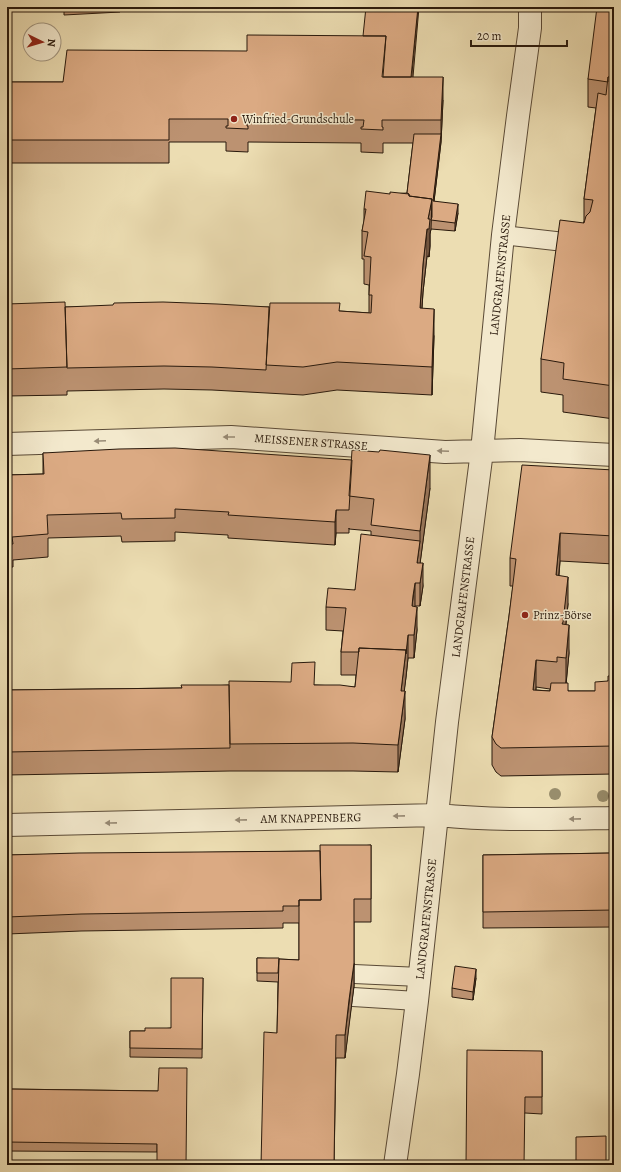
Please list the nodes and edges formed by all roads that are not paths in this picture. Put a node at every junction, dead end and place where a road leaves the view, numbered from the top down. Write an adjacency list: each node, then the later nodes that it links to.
1 (530, 7): 3 (street, LANDGRAFENSTRASSE)
2 (537, 7): 3 (street, LANDGRAFENSTRASSE)
3 (530, 28): 4 (street, LANDGRAFENSTRASSE)
4 (504, 235): 5 (lane); 7 (street, LANDGRAFENSTRASSE)
5 (590, 244)
6 (7, 444): 7 (street, MEISSENER STRASSE, one-way to 6)
7 (482, 451): 8 (street, MEISSENER STRASSE); 9 (street, LANDGRAFENSTRASSE)
8 (614, 455)
9 (438, 815): 10 (street, AM KNAPPENBERG, one-way to 9); 11 (street, AM KNAPPENBERG, one-way to 11); 13 (street, LANDGRAFENSTRASSE)
10 (614, 818)
11 (7, 825)
12 (354, 974): 13 (lane)
13 (420, 977): 15 (street, LANDGRAFENSTRASSE)
14 (353, 997): 15 (lane)
15 (417, 1001): 16 (street, LANDGRAFENSTRASSE)
16 (394, 1165)

